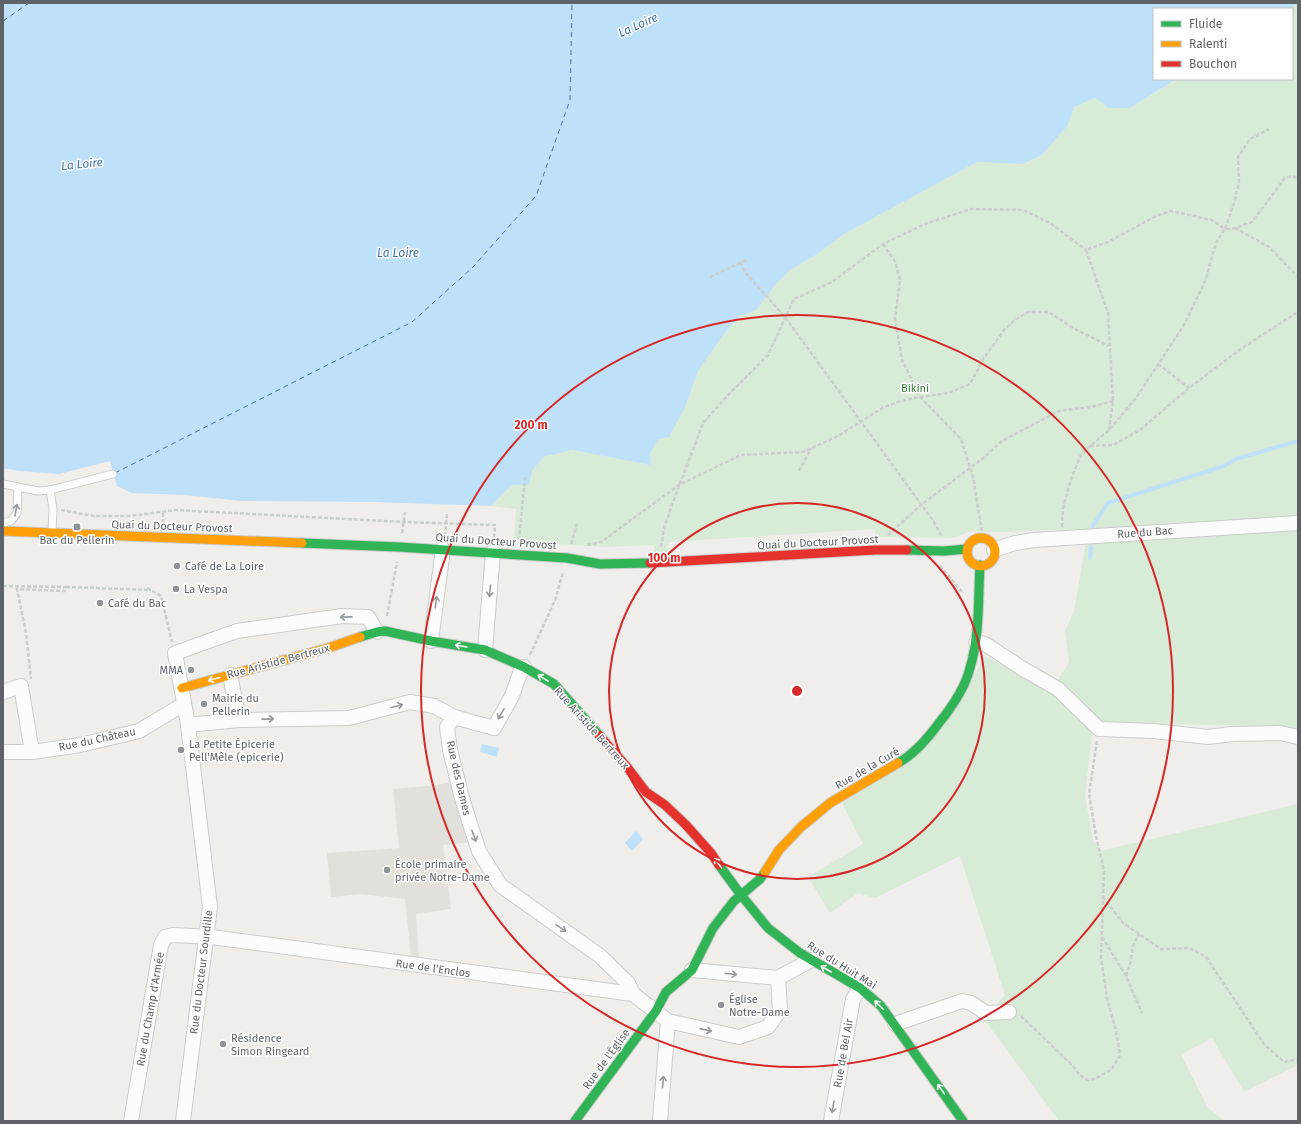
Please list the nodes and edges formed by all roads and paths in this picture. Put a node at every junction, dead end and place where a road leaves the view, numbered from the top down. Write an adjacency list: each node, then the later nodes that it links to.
1 (1269, 129): 4 (path)
2 (1298, 178): 3 (path)
3 (1235, 228): 4 (path); 10 (path)
4 (1225, 229): 6 (path); 14 (path)
5 (883, 244): 6 (path); 12 (path); 16 (path)
6 (1086, 250): 13 (path)
7 (748, 259): 8 (path)
8 (740, 262): 9 (path); 12 (path)
9 (710, 277)
10 (1298, 277)
11 (1298, 312): 15 (path)
12 (786, 317): 18 (path); 27 (path)
13 (1109, 346): 16 (path); 17 (path)
14 (1158, 364): 15 (path); 19 (path)
15 (1189, 388): 20 (path)
16 (920, 396): 18 (path); 22 (path)
17 (1113, 401): 19 (path); 22 (path)
18 (861, 420): 21 (path); 30 (path)
19 (1109, 430): 20 (path)
20 (1090, 446): 41 (path)
21 (811, 448): 23 (path); 27 (path)
22 (970, 468): 30 (path); 42 (path)
23 (799, 471)
24 (113, 474): 29 (lane)
25 (525, 477): 43 (path)
26 (3, 484): 28 (lane)
27 (678, 485): 45 (path); 54 (path)
28 (18, 488): 29 (lane); 34 (lane, one-way to 28)
29 (50, 490): 31 (lane)
30 (922, 505): 48 (path); 52 (path)
31 (53, 509): 35 (path); 40 (lane)
32 (406, 512): 35 (path)
33 (447, 514): 36 (path)
34 (3, 522)
35 (404, 522): 36 (path); 44 (path)
36 (446, 523): 46 (path); 47 (path)
37 (1298, 523): 41 (street, Rue du Bac)
38 (576, 524): 53 (path)
39 (3, 531): 40 (street, Quai du Docteur Provost)
40 (52, 533): 44 (street, Quai du Docteur Provost)
41 (1062, 537): 50 (street, Rue du Bac)
42 (983, 538): 49 (street); 50 (street)
43 (519, 546)
44 (399, 547): 47 (street, Quai du Docteur Provost); 61 (path)
45 (582, 547)
46 (494, 548): 47 (street, Quai du Docteur Provost); 53 (street, Quai du Docteur Provost); 64 (street, one-way to 64)
47 (443, 549): 62 (street, one-way to 47)
48 (875, 550): 51 (street, Quai du Docteur Provost); 54 (street, Quai du Docteur Provost)
49 (967, 550): 52 (street, Quai du Docteur Provost); 55 (street)
50 (994, 550): 55 (street)
51 (926, 551): 52 (street, Quai du Docteur Provost); 60 (path)
52 (944, 551)
53 (566, 558): 54 (street, Quai du Docteur Provost); 66 (path)
54 (659, 562)
55 (980, 566): 60 (street, Rue de la Curé)
56 (3, 586): 57 (path)
57 (66, 587): 59 (path); 68 (path)
58 (146, 588): 59 (path)
59 (151, 590): 65 (path)
60 (977, 613): 63 (street, Rue de la Curé)
61 (381, 631): 62 (street, Rue Aristide Bertreux); 65 (street, one-way to 65); 67 (street, Rue Aristide Bertreux)
62 (431, 641): 64 (street, Rue Aristide Bertreux, one-way to 62)
63 (976, 642): 75 (street); 79 (street, Rue de la Curé)
64 (485, 650): 66 (street, Rue Aristide Bertreux)
65 (175, 653): 69 (street)
66 (524, 667): 72 (street, one-way to 72); 79 (street, Rue Aristide Bertreux, one-way to 66)
67 (230, 674): 69 (street, Rue Aristide Bertreux, one-way to 69); 73 (street)
68 (21, 686): 70 (street); 78 (street)
69 (182, 688): 71 (street)
70 (3, 692)
71 (184, 704): 74 (street, Rue du Docteur Sourdille); 78 (street, Rue du Château)
72 (454, 717): 73 (street, one-way to 72); 89 (street, Rue des Dames, one-way to 89)
73 (239, 720): 74 (street)
74 (188, 725): 82 (street, Rue du Docteur Sourdille)
75 (1099, 729): 76 (street); 80 (path)
76 (1298, 737)
77 (3, 752): 78 (street, Rue du Château)
78 (32, 752)
79 (741, 895): 84 (street, Rue du Huit Mai); 85 (street, Rue de la Curé)
80 (1103, 896): 81 (path); 83 (path)
81 (1139, 934): 86 (path); 95 (path)
82 (206, 937): 89 (street, Rue de l'Enclos); 96 (street, Rue du Champ d'Armée); 97 (street, Rue du Docteur Sourdille)
83 (1102, 937): 86 (path); 91 (path)
84 (811, 960): 87 (street); 88 (street, Rue du Huit Mai, one-way to 84)
85 (692, 970): 87 (street, one-way to 87); 90 (street, Rue de l'Église)
86 (1126, 976): 92 (path)
87 (778, 978): 93 (street, one-way to 87)
88 (860, 988): 94 (street, Rue du Huit Mai, one-way to 88); 100 (street, Rue de Bel Air, one-way to 100)
89 (633, 994): 90 (street, Rue de l'Enclos)
90 (656, 1011): 93 (street, Rue de l'Enclos); 98 (street, Rue de l'Église)
91 (1009, 1012): 94 (street)
92 (1142, 1013)
93 (668, 1020): 99 (street, one-way to 93)
94 (895, 1024): 101 (street, Rue du Huit Mai, one-way to 94)
95 (1298, 1059)
96 (131, 1121)
97 (183, 1121)
98 (575, 1121)
99 (660, 1121)
100 (831, 1121)
101 (963, 1121)

